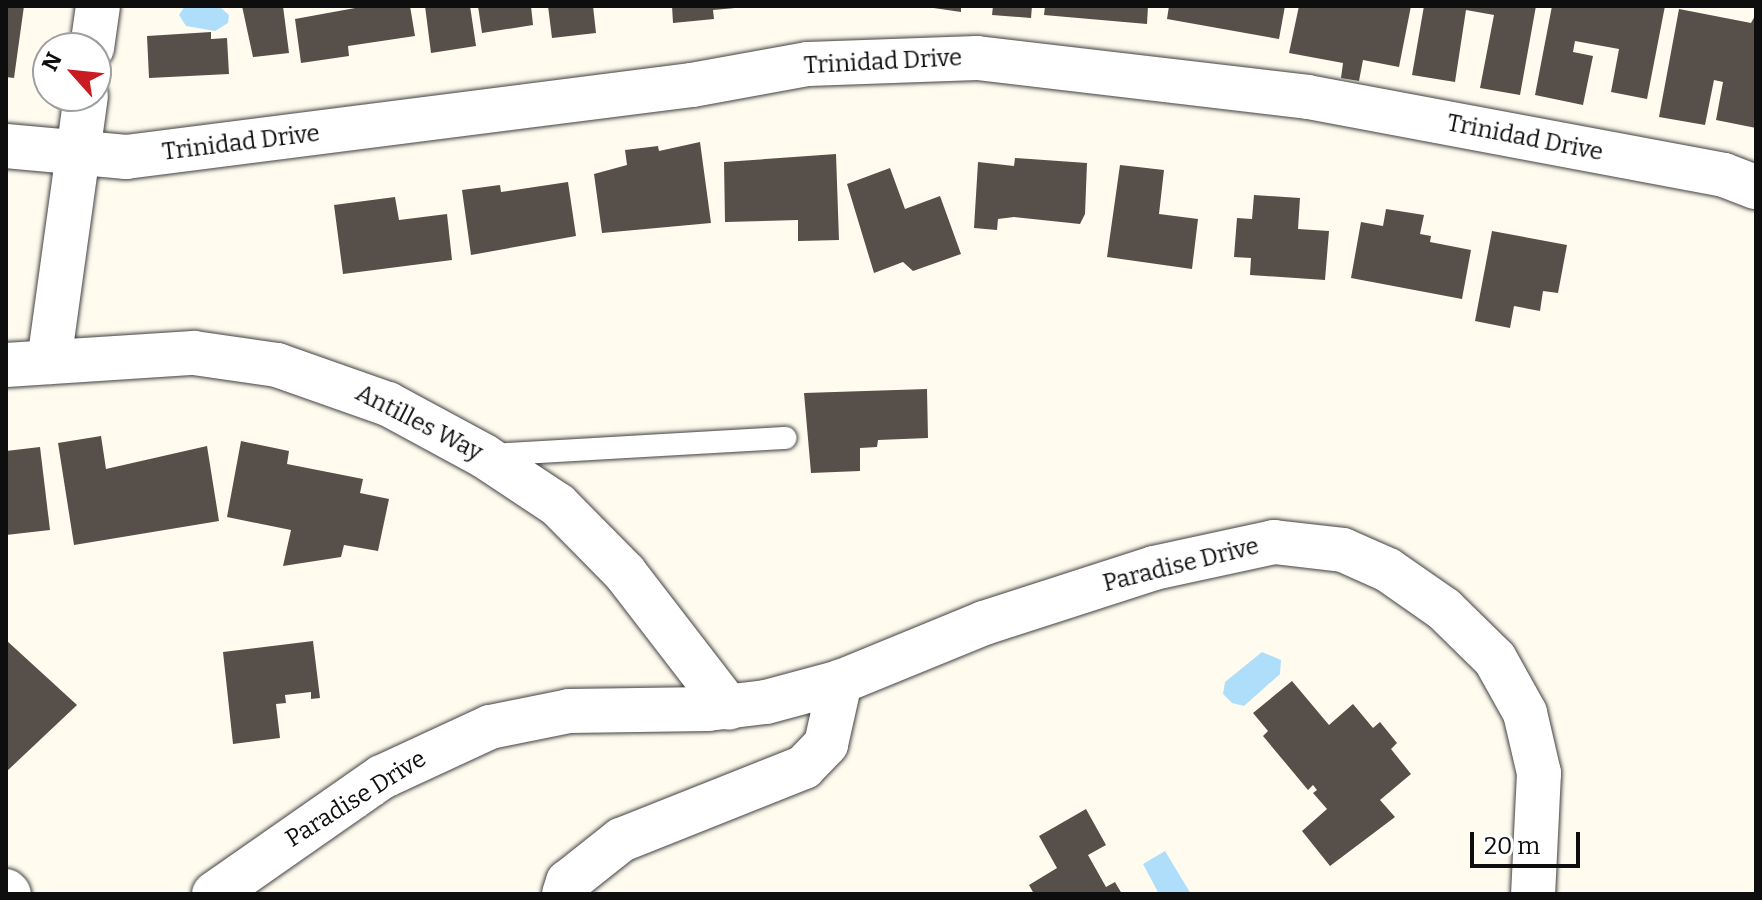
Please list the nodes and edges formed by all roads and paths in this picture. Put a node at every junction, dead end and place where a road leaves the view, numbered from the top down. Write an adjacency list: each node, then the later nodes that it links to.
1 (98, 6): 2 (street)
2 (94, 32)
3 (84, 112): 5 (street)
4 (6, 146): 5 (street, Trinidad Drive)
5 (78, 156): 6 (street, Trinidad Drive); 7 (street)
6 (1756, 187)
7 (49, 362): 8 (street, Antilles Way); 10 (street, Antilles Way)
8 (6, 365)
9 (786, 438): 10 (lane)
10 (484, 456): 12 (street, Antilles Way)
11 (840, 682): 12 (street, Paradise Drive); 14 (street); 15 (street, Paradise Drive)
12 (729, 708): 13 (street, Paradise Drive)
13 (214, 894)
14 (564, 894)
15 (1533, 894)

